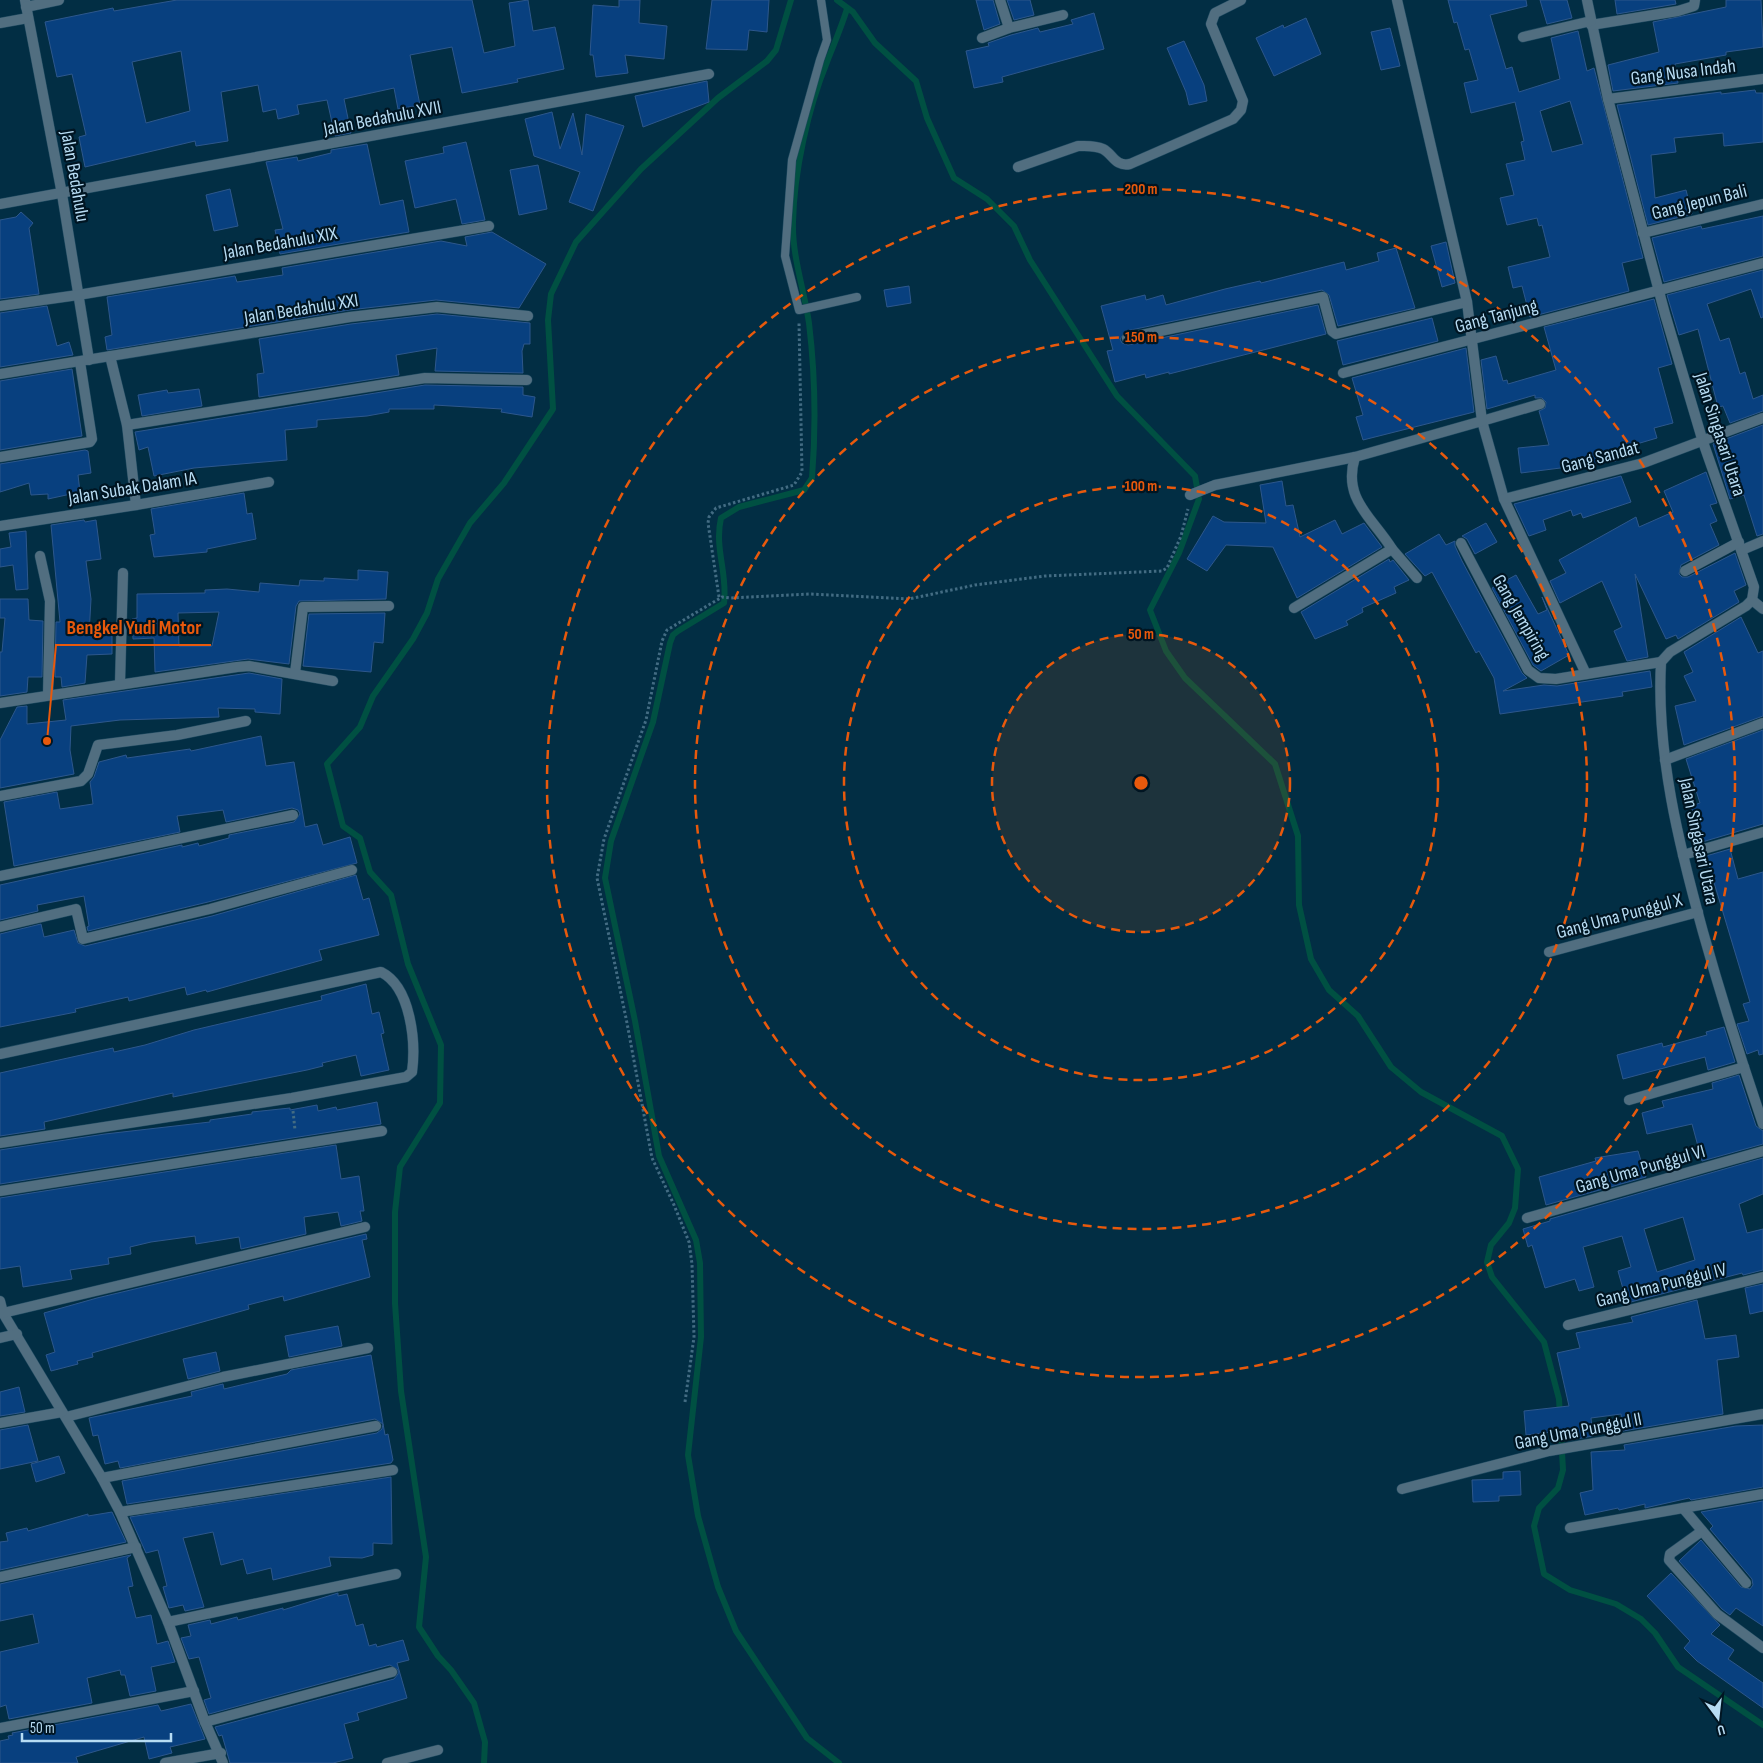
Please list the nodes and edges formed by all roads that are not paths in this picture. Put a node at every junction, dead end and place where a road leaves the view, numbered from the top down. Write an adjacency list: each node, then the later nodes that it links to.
1 (60, 0): 8 (street)
2 (1000, 0): 13 (street)
3 (1241, 0): 19 (street)
4 (1397, 0): 29 (street)
5 (1586, 0): 12 (street, Jalan Singasari Utara)
6 (1695, 0): 12 (street)
7 (821, 1): 28 (lane)
8 (25, 3): 10 (street, Jalan Bedahulu)
9 (1063, 15): 13 (street)
10 (28, 18): 11 (street); 20 (street, Jalan Bedahulu)
11 (0, 23)
12 (1591, 23): 14 (street); 18 (street, Jalan Singasari Utara)
13 (1009, 28): 15 (street)
14 (1523, 37)
15 (982, 38)
16 (709, 74): 20 (street, Jalan Bedahulu XVII)
17 (1763, 79): 18 (street, Gang Nusa Indah)
18 (1608, 99): 24 (street, Jalan Singasari Utara)
19 (1018, 167)
20 (62, 194): 21 (street, Jalan Bedahulu XVII); 27 (street, Jalan Bedahulu)
21 (0, 204)
22 (1763, 204): 24 (street, Gang Jepun Bali)
23 (489, 226): 27 (street, Jalan Bedahulu XIX)
24 (1643, 233): 26 (street, Jalan Singasari Utara)
25 (1763, 262): 26 (street, Gang Tanjung)
26 (1659, 290): 33 (street, Gang Tanjung); 43 (street, Jalan Singasari Utara)
27 (78, 295): 30 (street, Jalan Bedahulu XIX); 35 (street, Jalan Bedahulu)
28 (857, 297)
29 (1466, 302): 32 (street); 33 (street)
30 (0, 306)
31 (528, 316): 34 (street, Jalan Bedahulu XXI)
32 (1127, 338)
33 (1471, 340): 36 (street, Gang Tanjung); 41 (street)
34 (110, 356): 35 (street, Jalan Bedahulu XXI); 42 (street)
35 (85, 361): 37 (street, Jalan Bedahulu XXI); 44 (street, Jalan Bedahulu)
36 (1343, 373)
37 (0, 374)
38 (527, 380): 42 (street)
39 (1540, 404): 41 (street)
40 (1763, 418): 43 (street, Gang Sandat)
41 (1482, 421): 45 (street); 48 (street)
42 (127, 425): 49 (street)
43 (1703, 442): 48 (street, Gang Sandat); 53 (street, Jalan Singasari Utara)
44 (0, 457)
45 (1355, 457): 47 (street); 54 (street)
46 (269, 482): 49 (street, Jalan Subak Dalam IA)
47 (1190, 495)
48 (1504, 499): 65 (street)
49 (136, 506): 50 (street, Jalan Subak Dalam IA)
50 (0, 526)
51 (1763, 541): 53 (street)
52 (1461, 543): 65 (street, Gang Jempiring)
53 (1741, 546): 56 (street); 59 (street, Jalan Singasari Utara)
54 (1392, 549): 58 (street); 61 (street)
55 (40, 556): 68 (street)
56 (1685, 571)
57 (123, 573): 67 (street)
58 (1417, 578)
59 (1752, 600): 62 (street); 63 (street)
60 (389, 606): 64 (street)
61 (1294, 608)
62 (1763, 609)
63 (1661, 662): 65 (street, Gang Jempiring); 72 (street, Jalan Singasari Utara)
64 (295, 674): 66 (street); 67 (street)
65 (1586, 674)
66 (333, 681)
67 (120, 683): 68 (street)
68 (48, 695): 69 (street)
69 (0, 702)
70 (246, 722): 73 (street)
71 (1763, 723): 72 (street)
72 (1665, 760): 76 (street, Jalan Singasari Utara)
73 (0, 796)
74 (293, 815): 78 (street)
75 (1763, 832): 76 (street)
76 (1683, 855): 79 (street, Jalan Singasari Utara)
77 (352, 870): 80 (street)
78 (0, 876)
79 (1698, 912): 81 (street, Gang Uma Punggul X); 83 (street, Jalan Singasari Utara)
80 (0, 927)
81 (1549, 952)
82 (0, 1054): 87 (street)
83 (1744, 1067): 84 (street); 85 (street, Jalan Singasari Utara)
84 (1629, 1100)
85 (1762, 1121)
86 (382, 1131): 89 (street)
87 (0, 1143)
88 (1763, 1151): 90 (street, Gang Uma Punggul VI)
89 (0, 1191)
90 (1527, 1218)
91 (365, 1227): 94 (street)
92 (1763, 1277): 95 (street, Gang Uma Punggul IV)
93 (0, 1301): 94 (street)
94 (3, 1313): 96 (street)
95 (1568, 1325)
96 (17, 1334): 97 (street); 100 (street)
97 (0, 1338)
98 (368, 1348): 100 (street)
99 (1763, 1414): 105 (street, Gang Uma Punggul II)
100 (64, 1415): 101 (street); 104 (street)
101 (0, 1424)
102 (376, 1426): 104 (street)
103 (393, 1470): 108 (street)
104 (102, 1478): 108 (street)
105 (1402, 1489)
106 (1763, 1494): 107 (street)
107 (1683, 1508): 109 (street); 110 (street)
108 (120, 1512): 111 (street)
109 (1570, 1528)
110 (1702, 1531): 114 (street); 116 (street)
111 (136, 1547): 113 (street); 115 (street)
112 (396, 1574): 115 (street)
113 (0, 1577)
114 (1746, 1583)
115 (168, 1622): 118 (street)
116 (1763, 1648)
117 (392, 1672): 119 (street)
118 (194, 1691): 119 (street); 120 (street)
119 (205, 1722): 122 (street)
120 (0, 1728)
121 (438, 1750): 124 (street)
122 (222, 1758): 123 (street)
123 (165, 1763)
124 (388, 1763)

